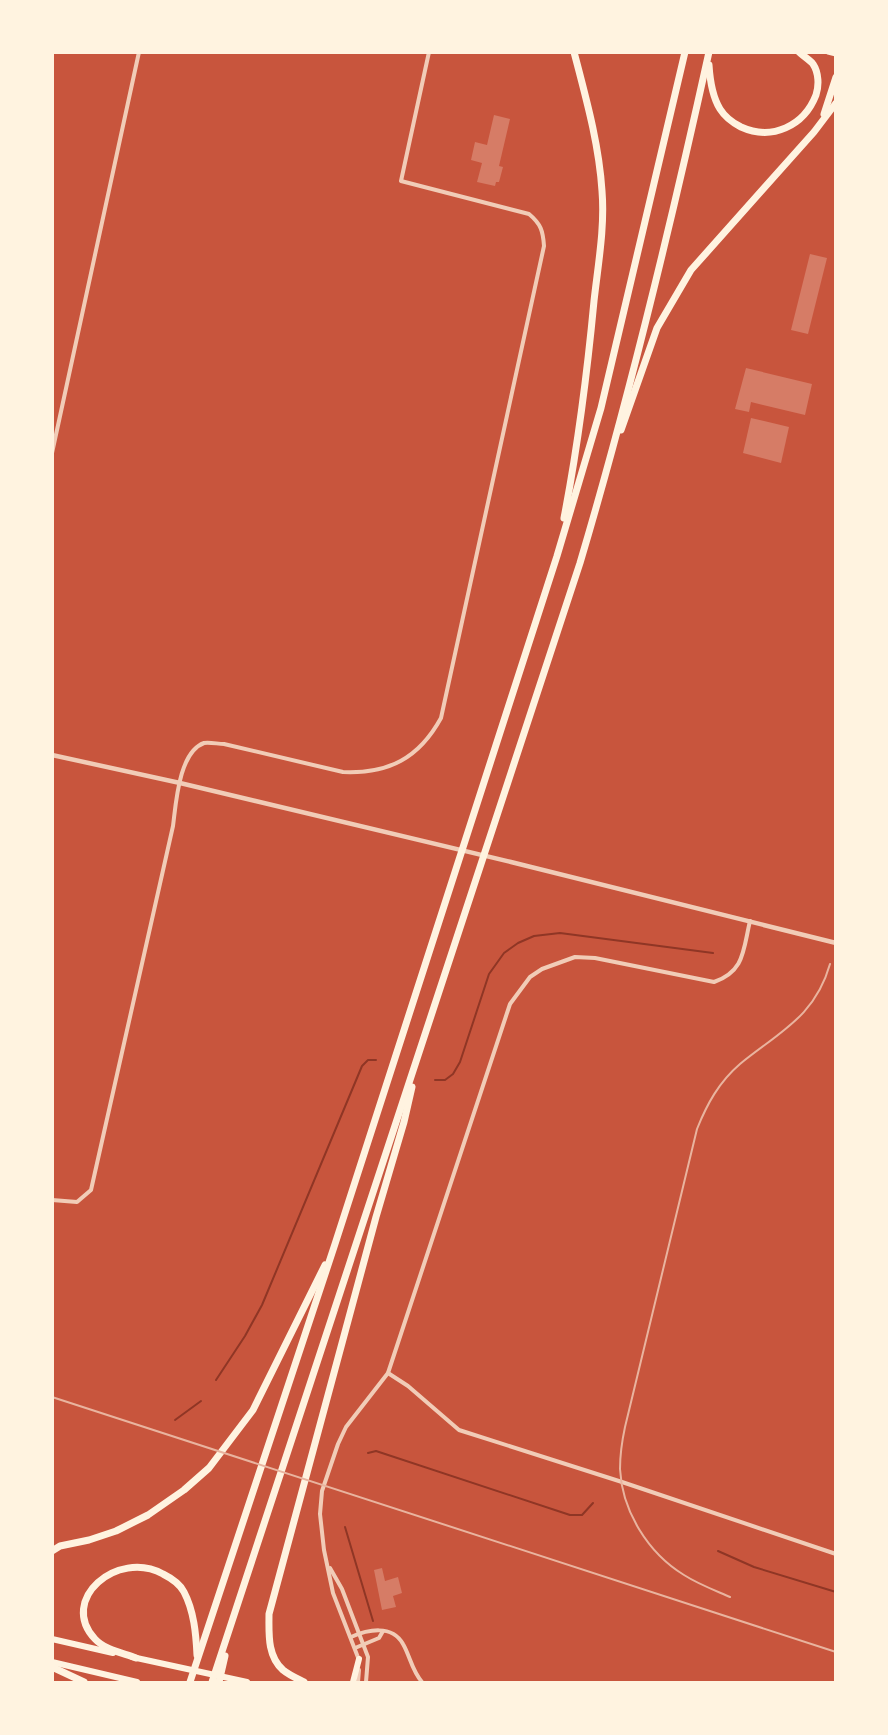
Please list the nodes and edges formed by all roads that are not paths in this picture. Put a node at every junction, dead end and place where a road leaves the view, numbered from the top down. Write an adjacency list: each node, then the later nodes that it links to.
1 (139, 52): 13 (street)
2 (429, 52): 16 (street)
3 (574, 52): 14 (highway)
4 (684, 52): 14 (highway)
5 (799, 52): 7 (highway)
6 (828, 52): 8 (main road)
7 (709, 54): 12 (highway)
8 (836, 54)
9 (836, 77): 11 (highway)
10 (836, 103): 11 (highway)
11 (814, 132): 12 (highway)
12 (613, 452): 19 (highway)
13 (52, 453)
14 (557, 556): 21 (highway)
15 (52, 755): 16 (street)
16 (180, 783): 17 (street); 20 (street)
17 (750, 921): 18 (street); 22 (street)
18 (836, 943)
19 (421, 1046): 26 (highway); 44 (highway)
20 (52, 1200)
21 (335, 1244): 23 (highway); 34 (highway)
22 (388, 1373): 24 (street); 25 (street)
23 (52, 1551)
24 (836, 1554)
25 (328, 1563): 28 (street); 29 (street)
26 (233, 1617): 41 (highway); 42 (highway)
27 (383, 1631): 28 (street); 31 (street); 48 (street)
28 (360, 1633): 29 (street); 31 (street)
29 (351, 1637): 32 (street)
30 (52, 1639): 33 (main road)
31 (364, 1645): 32 (street); 47 (street)
32 (355, 1648): 35 (street)
33 (136, 1658): 34 (highway); 43 (main road)
34 (198, 1659): 40 (highway)
35 (359, 1659): 45 (main road); 46 (street)
36 (52, 1662): 39 (main road)
37 (52, 1667): 38 (highway)
38 (84, 1683)
39 (137, 1683)
40 (190, 1683)
41 (212, 1683)
42 (219, 1683)
43 (247, 1683)
44 (304, 1683)
45 (353, 1683)
46 (358, 1683)
47 (366, 1683)
48 (422, 1683)

